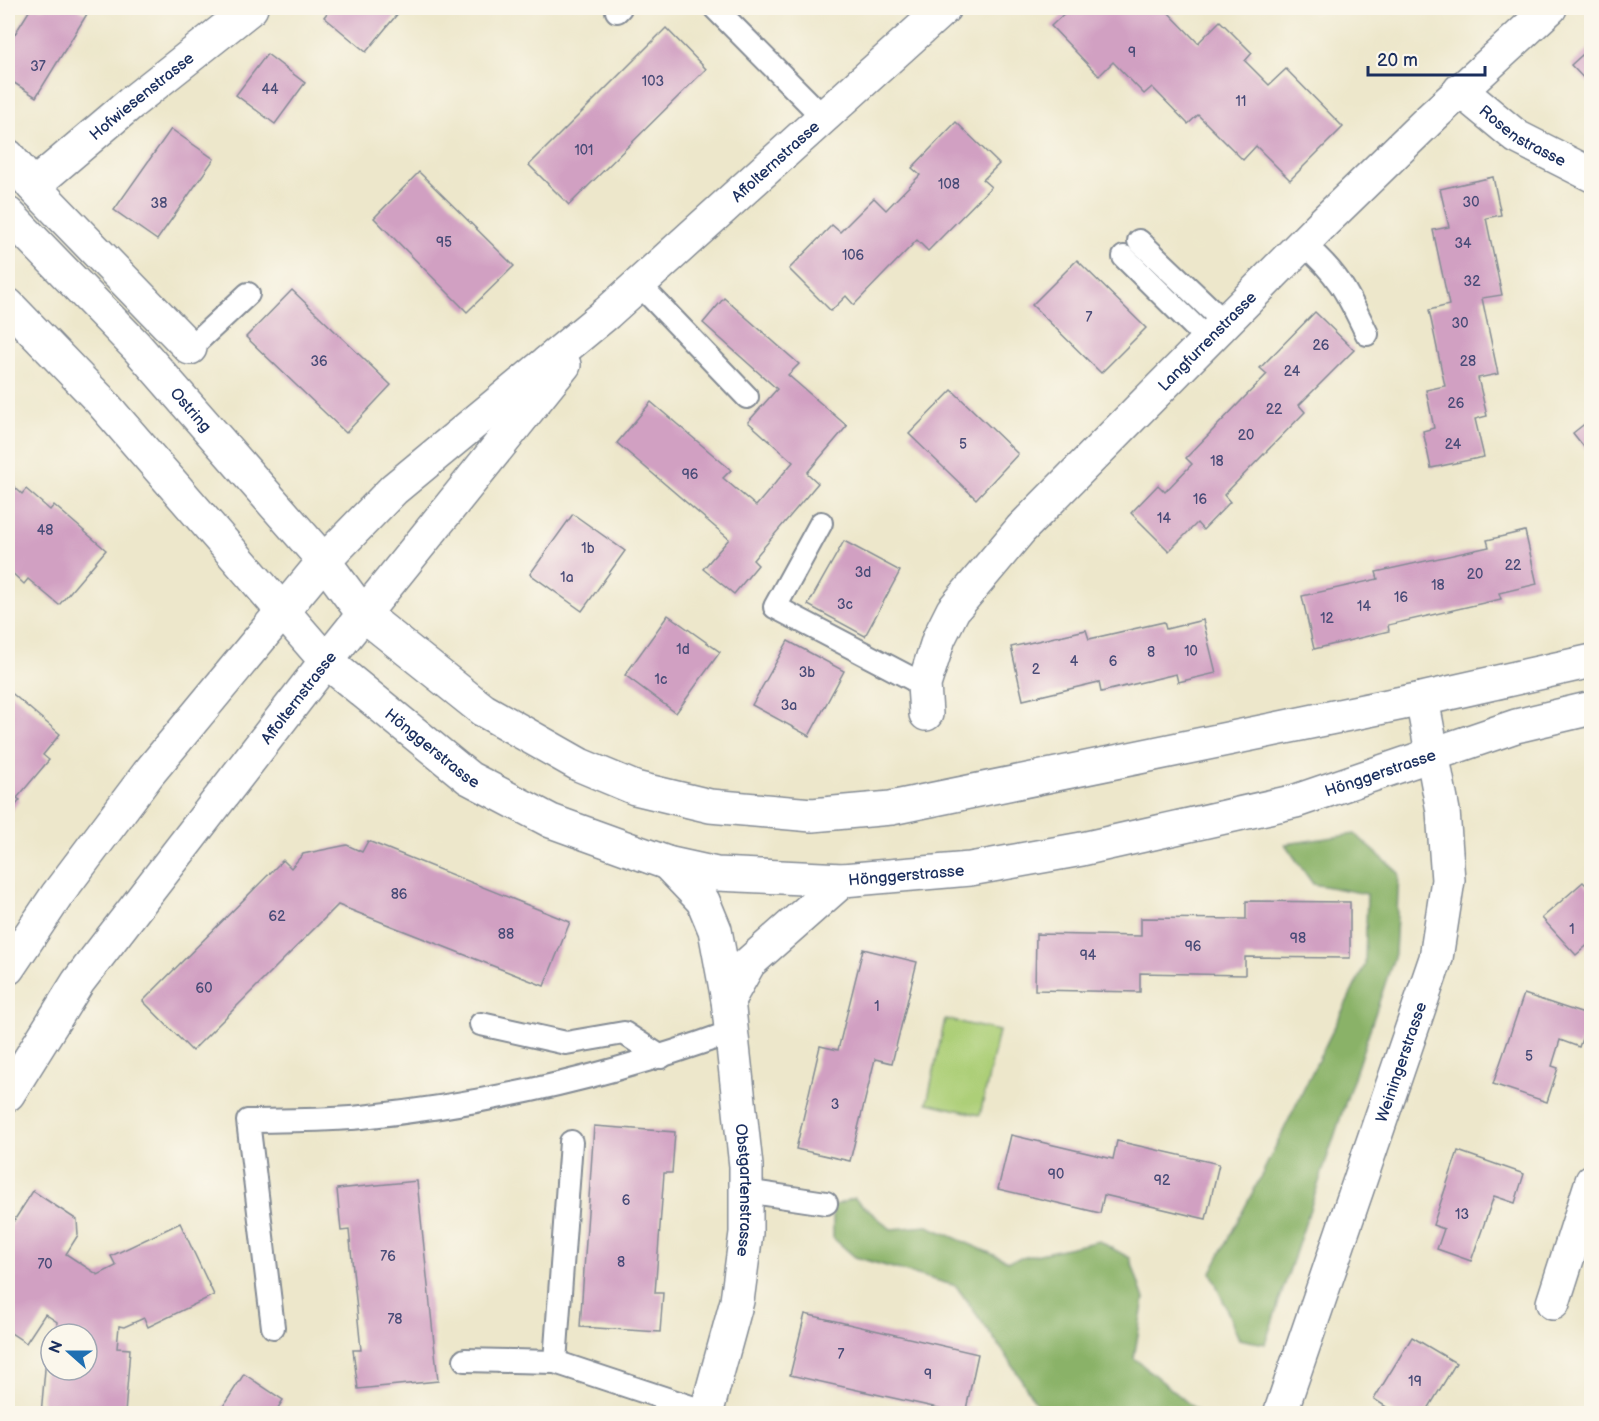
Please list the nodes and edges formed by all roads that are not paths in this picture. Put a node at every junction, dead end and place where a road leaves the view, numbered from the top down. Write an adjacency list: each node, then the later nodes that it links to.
1 (251, 8): 9 (street, Hofwiesenstrasse)
2 (715, 8): 6 (lane)
3 (944, 8): 6 (street, Affolternstrasse)
4 (1550, 8): 5 (street, Langfurrenstrasse)
5 (1460, 90): 8 (street, Rosenstrasse); 12 (street, Langfurrenstrasse)
6 (824, 118): 14 (street, Affolternstrasse)
7 (8, 156): 9 (street)
8 (1592, 175)
9 (33, 186): 20 (street)
10 (8, 214): 23 (street, Ostring)
11 (1139, 241): 18 (lane)
12 (1303, 244): 18 (street, Langfurrenstrasse); 19 (lane)
13 (1124, 257): 18 (lane)
14 (639, 284): 17 (street, Affolternstrasse); 21 (lane)
15 (248, 294): 20 (lane)
16 (8, 305): 24 (street)
17 (607, 313): 23 (street, Affolternstrasse); 25 (street, Affolternstrasse)
18 (1216, 332): 29 (street, Langfurrenstrasse)
19 (1367, 334)
20 (190, 348)
21 (747, 397)
22 (821, 523): 29 (lane)
23 (324, 561): 24 (street, Affolternstrasse); 25 (street, Ostring)
24 (283, 611): 26 (street, Hönggerstrasse); 34 (street, Affolternstrasse)
25 (364, 615): 26 (street, Affolternstrasse); 28 (street)
26 (326, 661): 32 (street, Hönggerstrasse); 38 (street, Affolternstrasse)
27 (1592, 661): 28 (street)
28 (1422, 699): 31 (street, Weiningerstrasse)
29 (925, 700)
30 (1592, 708): 31 (street, Hönggerstrasse)
31 (1432, 755): 33 (street, Hönggerstrasse); 48 (street, Weiningerstrasse)
32 (667, 863): 33 (street, Hönggerstrasse); 35 (street, Obstgartenstrasse)
33 (843, 880): 35 (street)
34 (8, 968)
35 (730, 1016): 37 (lane); 41 (street, Obstgartenstrasse)
36 (481, 1024): 37 (lane)
37 (661, 1057): 44 (lane)
38 (8, 1094)
39 (572, 1142): 46 (lane)
40 (1592, 1181): 43 (street)
41 (746, 1191): 42 (lane); 47 (street, Obstgartenstrasse)
42 (825, 1203)
43 (1553, 1304)
44 (273, 1327)
45 (465, 1360): 46 (lane)
46 (555, 1362): 47 (lane)
47 (706, 1413)
48 (1280, 1413)

